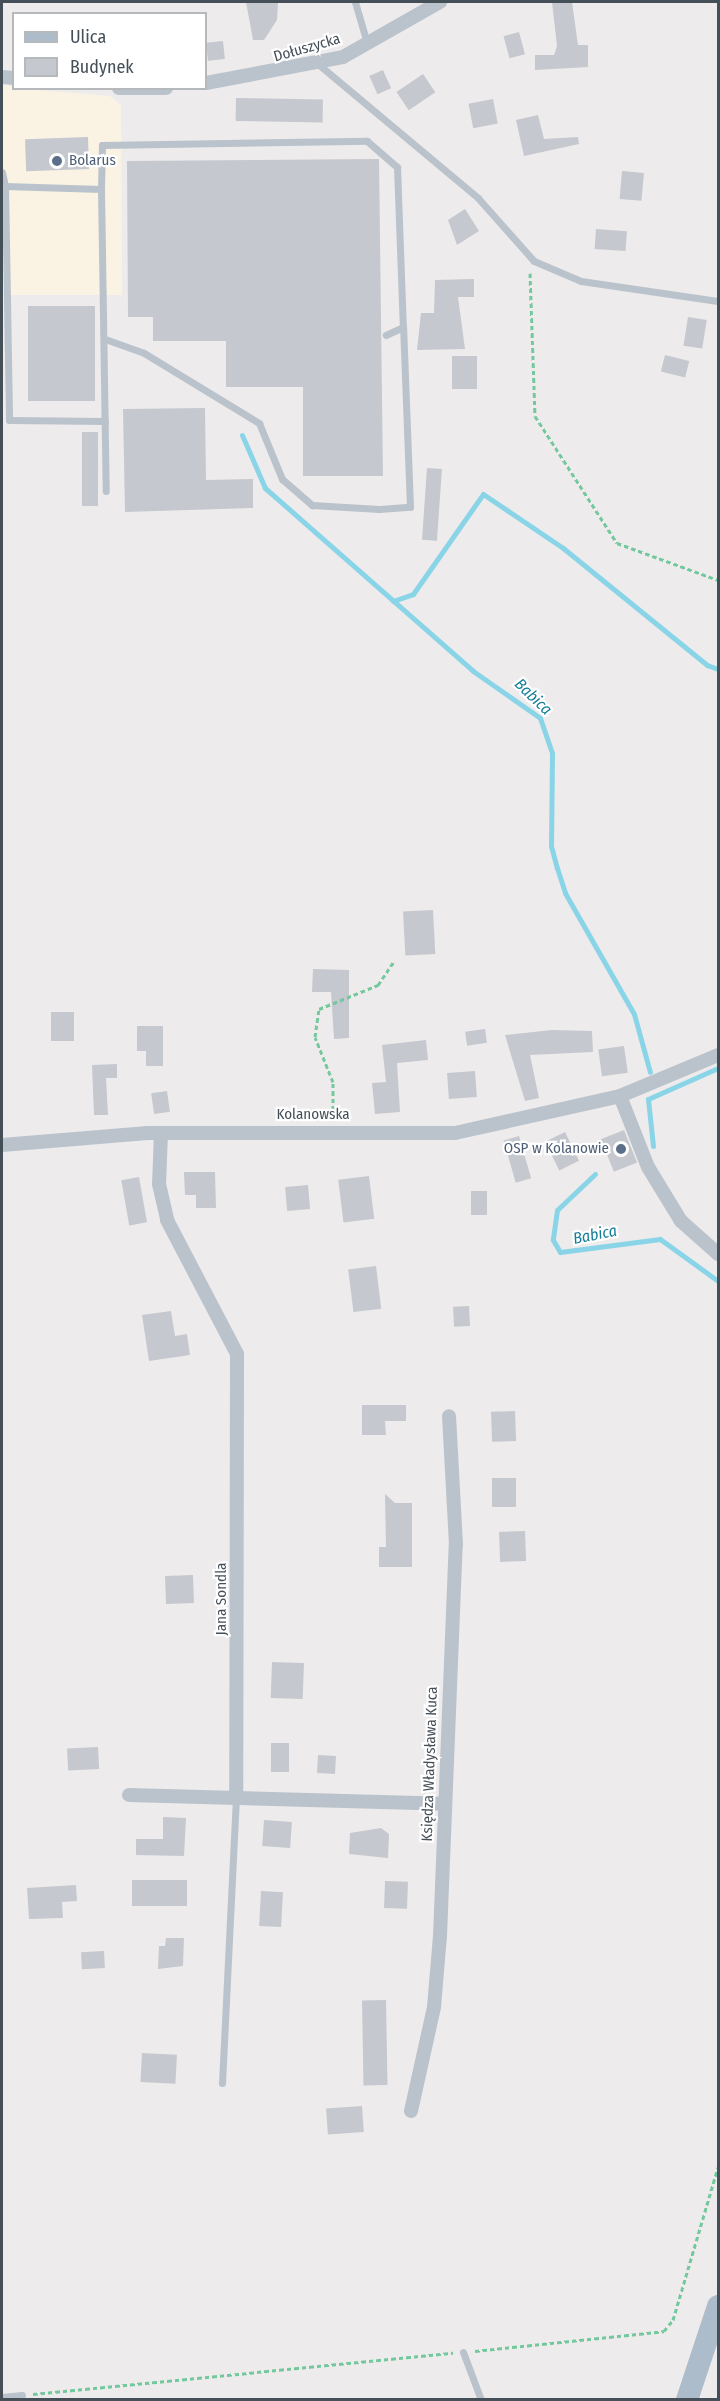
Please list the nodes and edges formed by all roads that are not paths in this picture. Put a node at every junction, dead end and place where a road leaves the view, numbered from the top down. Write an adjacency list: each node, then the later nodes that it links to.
1 (355, 2): 3 (lane)
2 (440, 2): 3 (street, Dołuszycka)
3 (367, 43): 4 (street, Dołuszycka)
4 (318, 63): 5 (street, Dołuszycka); 9 (lane)
5 (207, 83)
6 (2, 172): 7 (lane)
7 (5, 186): 8 (lane); 13 (lane)
8 (101, 189): 10 (lane); 12 (lane)
9 (718, 301)
10 (403, 327): 11 (lane); 12 (lane)
11 (386, 336)
12 (105, 339): 13 (lane)
13 (105, 421): 14 (lane)
14 (106, 491)
15 (718, 1055): 16 (street, Kolanowska)
16 (620, 1095): 17 (street, Kolanowska); 19 (street)
17 (161, 1133): 18 (street, Kolanowska); 21 (street, Jana Sondla)
18 (2, 1145)
19 (718, 1254)
20 (449, 1416): 23 (street, Księdza Władysława Kuca)
21 (236, 1794): 22 (street); 23 (street); 24 (lane, Jana Sondla)
22 (129, 1795)
23 (445, 1804): 25 (street, Księdza Władysława Kuca)
24 (222, 2084)
25 (411, 2110)
26 (718, 2306): 31 (main road)
27 (463, 2352): 30 (lane)
28 (22, 2395): 29 (lane)
29 (2, 2397)
30 (481, 2400)
31 (687, 2400)

